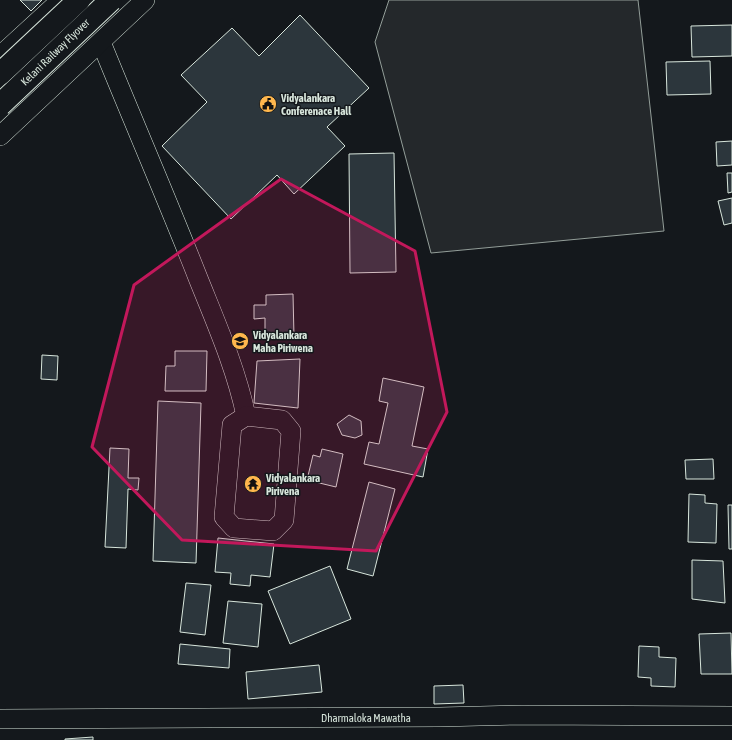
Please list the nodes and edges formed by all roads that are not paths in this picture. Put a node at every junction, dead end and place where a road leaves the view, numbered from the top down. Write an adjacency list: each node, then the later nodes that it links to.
1 (61, 0): 5 (street)
2 (79, 0): 9 (highway, Kelani Railway Flyover, bridge)
3 (111, 0): 10 (highway, Kelani Railway Flyover, bridge)
4 (145, 0): 6 (street)
5 (27, 31): 7 (street); 8 (street)
6 (101, 42): 8 (street); 12 (street)
7 (0, 56)
8 (69, 72): 11 (street)
9 (0, 74)
10 (0, 105)
11 (0, 136)
12 (246, 416): 12 (street)
13 (732, 716): 14 (street, Dharmaloka Mawatha)
14 (0, 719)

